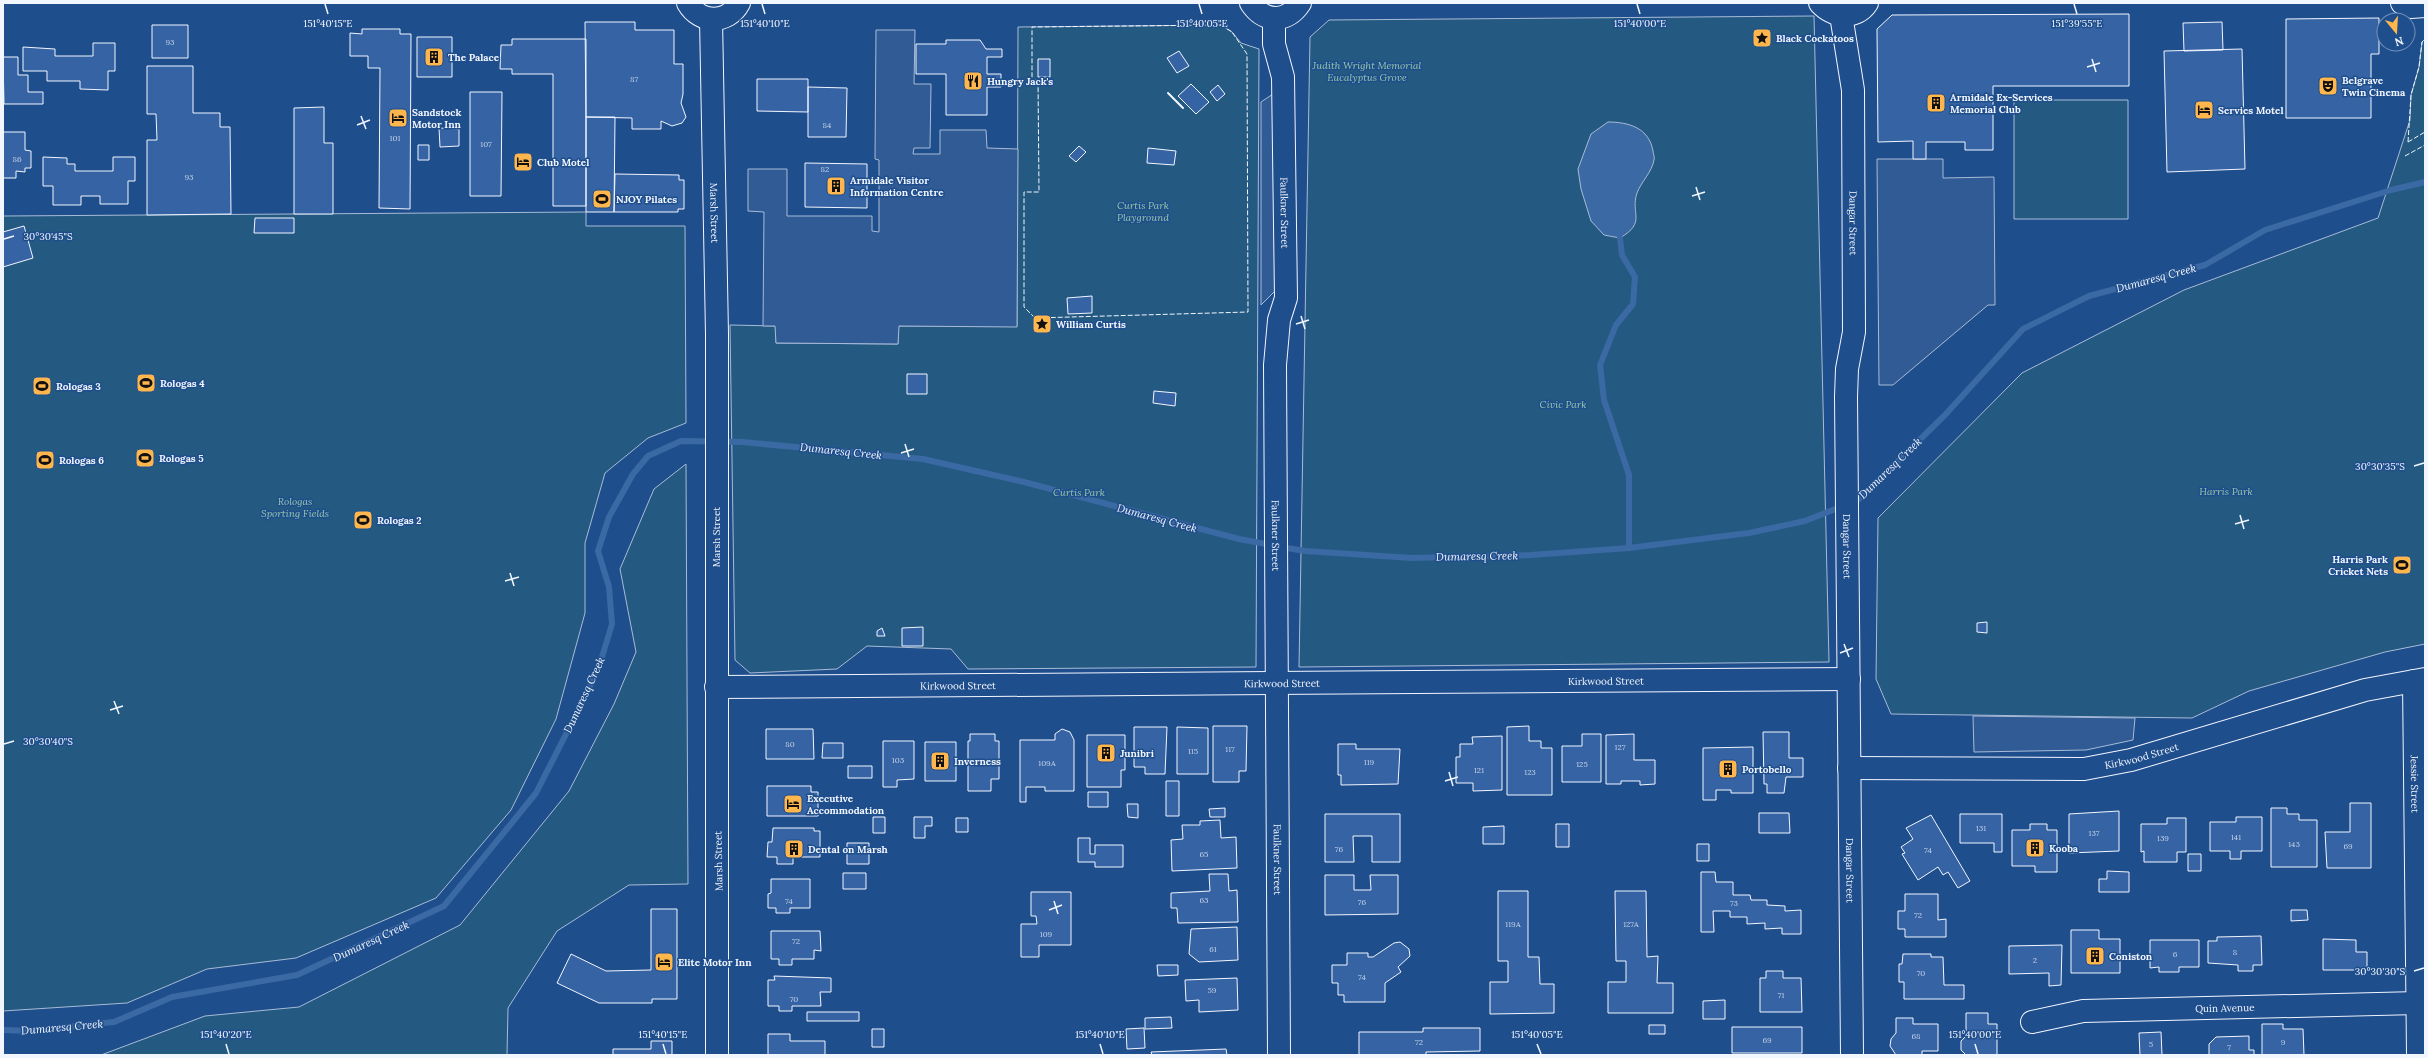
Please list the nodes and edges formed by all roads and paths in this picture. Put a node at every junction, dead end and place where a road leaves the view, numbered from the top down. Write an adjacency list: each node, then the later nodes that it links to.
1 (688, 3): 10 (street)
2 (739, 3): 10 (street)
3 (1251, 3): 11 (street)
4 (1300, 3): 11 (street)
5 (1820, 3): 9 (street)
6 (1867, 3): 9 (street)
7 (2402, 3): 8 (street)
8 (2425, 6)
9 (1841, 15): 12 (street, Dangar Street)
10 (711, 19): 15 (street, Marsh Street)
11 (1274, 19): 14 (street, Faulkner Street)
12 (1849, 679): 14 (street, Kirkwood Street); 16 (street, Dangar Street)
13 (2419, 680): 16 (street, Kirkwood Street); 17 (street, Jessie Street)
14 (1278, 683): 15 (street, Kirkwood Street); 20 (street, Faulkner Street)
15 (716, 687): 19 (street, Marsh Street)
16 (1849, 768): 21 (street, Dangar Street)
17 (2420, 997): 18 (street, Quin Avenue); 22 (street, Jessie Street)
18 (2032, 1022)
19 (717, 1055)
20 (1280, 1055)
21 (1852, 1055)
22 (2418, 1055)

